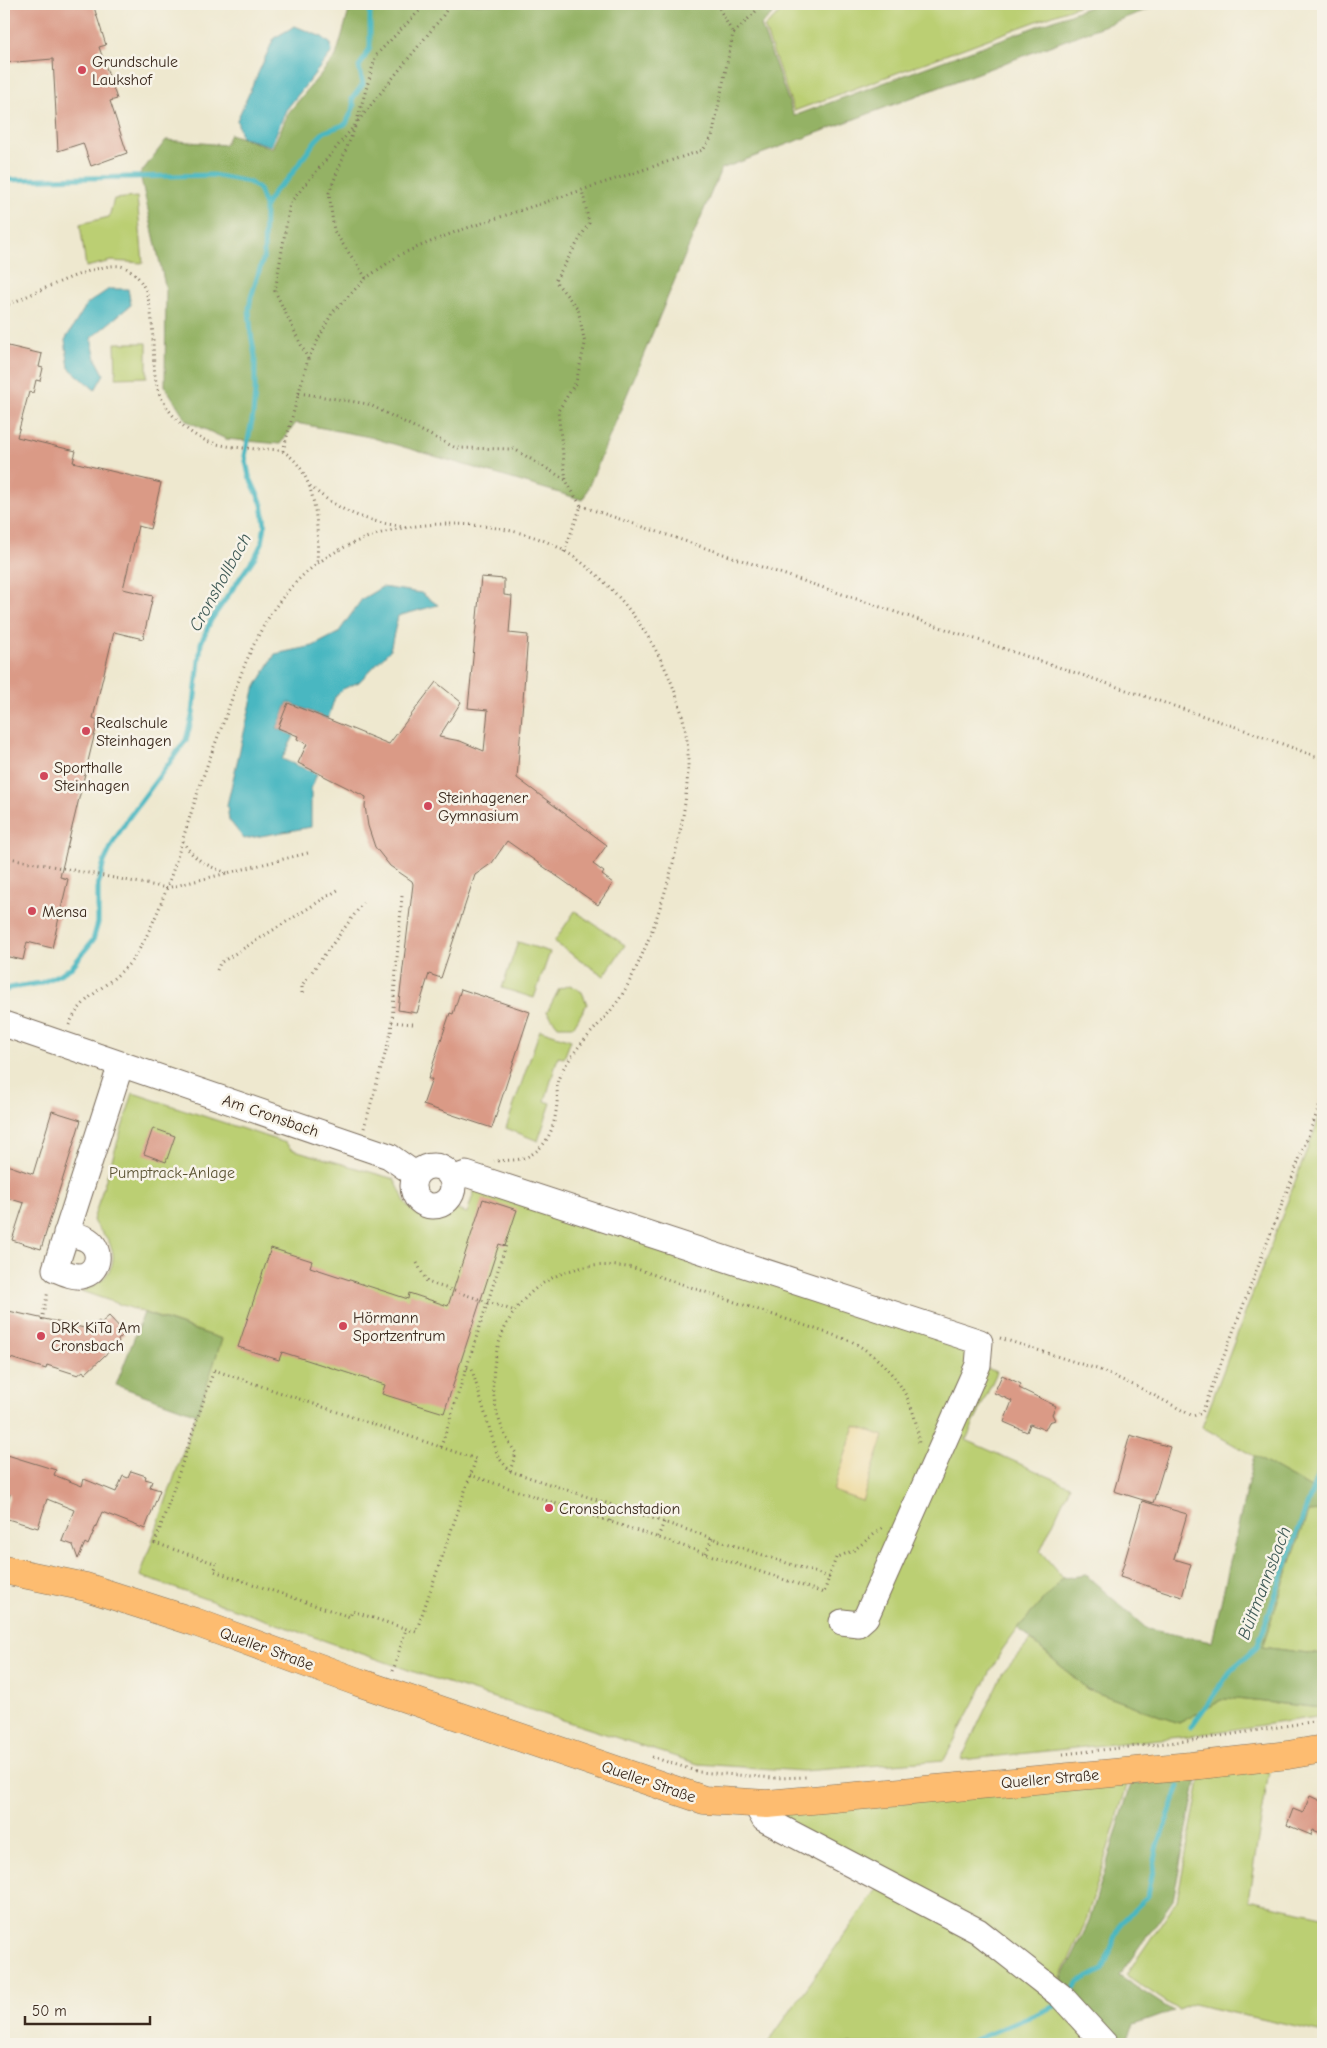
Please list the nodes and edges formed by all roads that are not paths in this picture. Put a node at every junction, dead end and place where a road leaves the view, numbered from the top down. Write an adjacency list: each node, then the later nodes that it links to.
1 (4, 1024): 2 (street, Am Cronsbach)
2 (121, 1064): 3 (street, Am Cronsbach); 5 (street)
3 (416, 1175): 4 (street); 4 (street)
4 (459, 1177): 7 (street)
5 (66, 1233)
6 (4, 1570): 9 (main road, Queller Straße)
7 (842, 1622)
8 (1323, 1749): 9 (main road, Queller Straße)
9 (755, 1803): 10 (street)
10 (1105, 2044)

